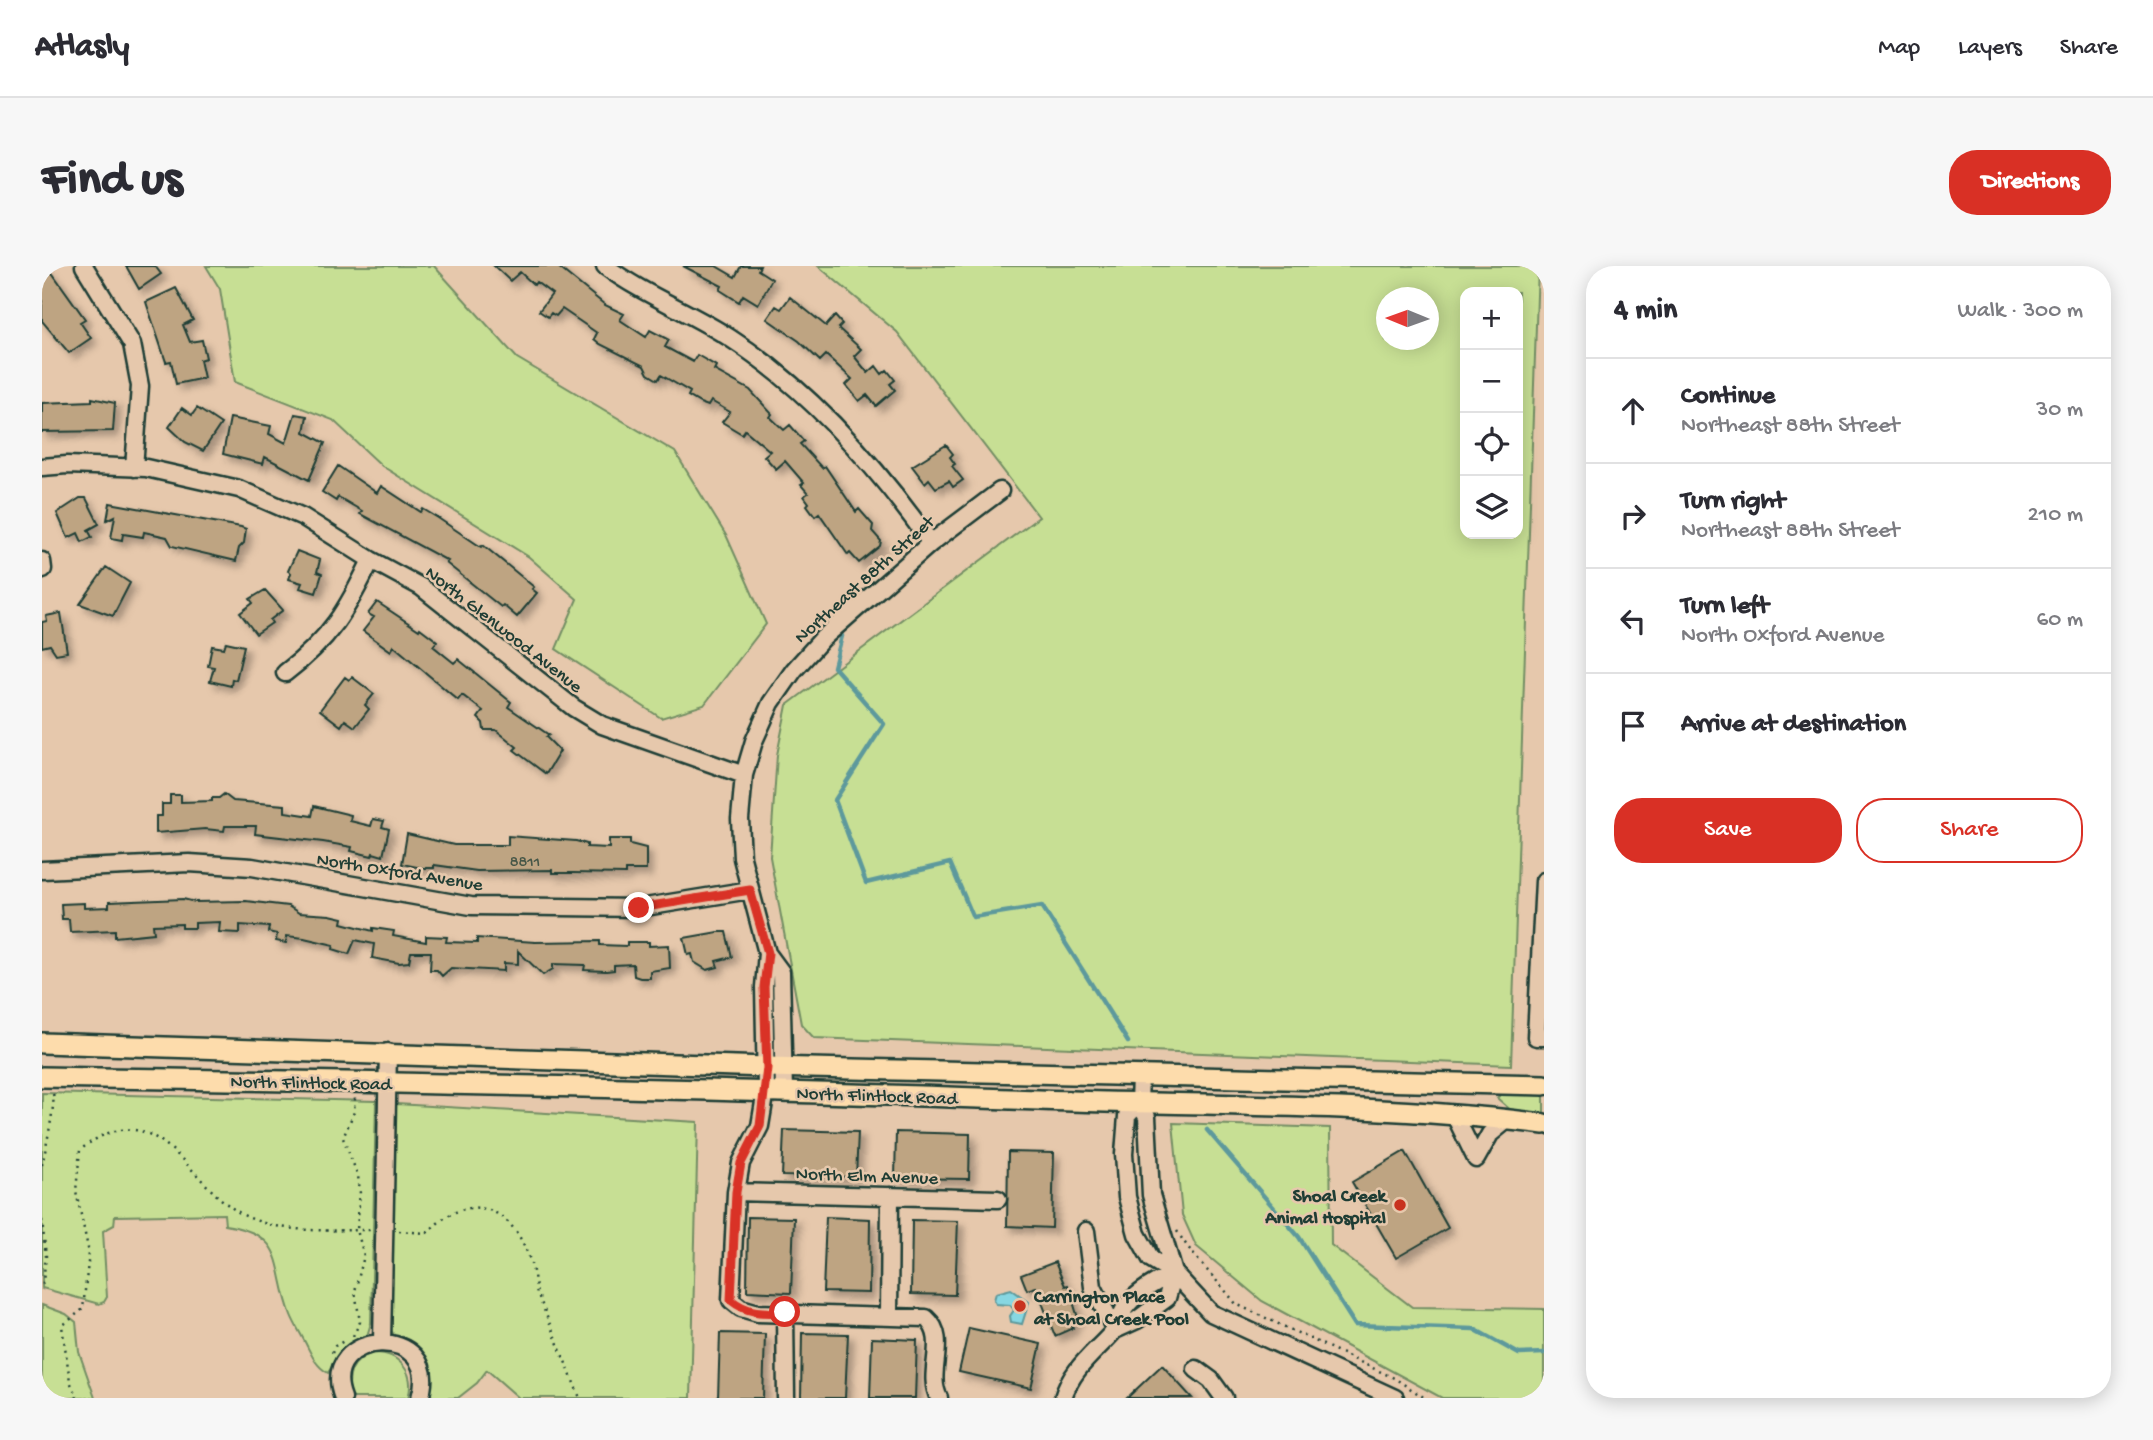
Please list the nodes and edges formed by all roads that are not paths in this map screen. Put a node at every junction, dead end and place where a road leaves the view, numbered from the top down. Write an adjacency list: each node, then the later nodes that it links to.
1 (84, 266): 4 (street)
2 (605, 266): 6 (street)
3 (42, 467): 4 (street, North Glenwood Avenue)
4 (134, 468): 7 (street, North Glenwood Avenue)
5 (1000, 491): 6 (street, Northeast 88th Street)
6 (931, 543): 11 (street, Northeast 88th Street)
7 (370, 560): 10 (street); 11 (street, North Glenwood Avenue)
8 (42, 561): 9 (street)
9 (43, 569)
10 (285, 673)
11 (744, 775): 14 (street, Northeast 88th Street)
12 (42, 870): 14 (street, North Oxford Avenue)
13 (1544, 881): 15 (street)
14 (750, 890): 18 (street, Northeast 88th Street)
15 (1544, 1037)
16 (42, 1043): 17 (main road, North Flintlock Road)
17 (388, 1052): 18 (main road, North Flintlock Road); 21 (street)
18 (776, 1068): 19 (main road, North Flintlock Road); 24 (street, Northeast 88th Street)
19 (1140, 1075): 22 (main road, North Flintlock Road); 25 (street)
20 (47, 1082): 21 (main road, North Flintlock Road)
21 (386, 1082): 24 (main road, North Flintlock Road); 37 (street)
22 (1476, 1084): 23 (main road, North Flintlock Road); 26 (main road)
23 (1544, 1085)
24 (775, 1090): 25 (main road, North Flintlock Road); 29 (street, Northeast 88th Street)
25 (1139, 1103): 26 (main road, North Flintlock Road); 33 (street); 33 (street)
26 (1465, 1116): 27 (main road, North Flintlock Road); 27 (street)
27 (1507, 1119): 28 (main road, North Flintlock Road)
28 (1544, 1124)
29 (736, 1192): 30 (street, North Elm Avenue); 34 (street, Northeast 88th Street)
30 (890, 1196): 31 (street, North Elm Avenue); 35 (street)
31 (998, 1199)
32 (1086, 1231): 36 (street)
33 (1174, 1273): 36 (street); 45 (street)
34 (785, 1312): 35 (street); 41 (street)
35 (889, 1315): 42 (street)
36 (1115, 1330): 43 (street)
37 (382, 1342): 39 (street); 40 (street)
38 (1196, 1369): 44 (street)
39 (343, 1398)
40 (420, 1398)
41 (786, 1398)
42 (939, 1398)
43 (1063, 1398)
44 (1224, 1398)
45 (1395, 1398)

